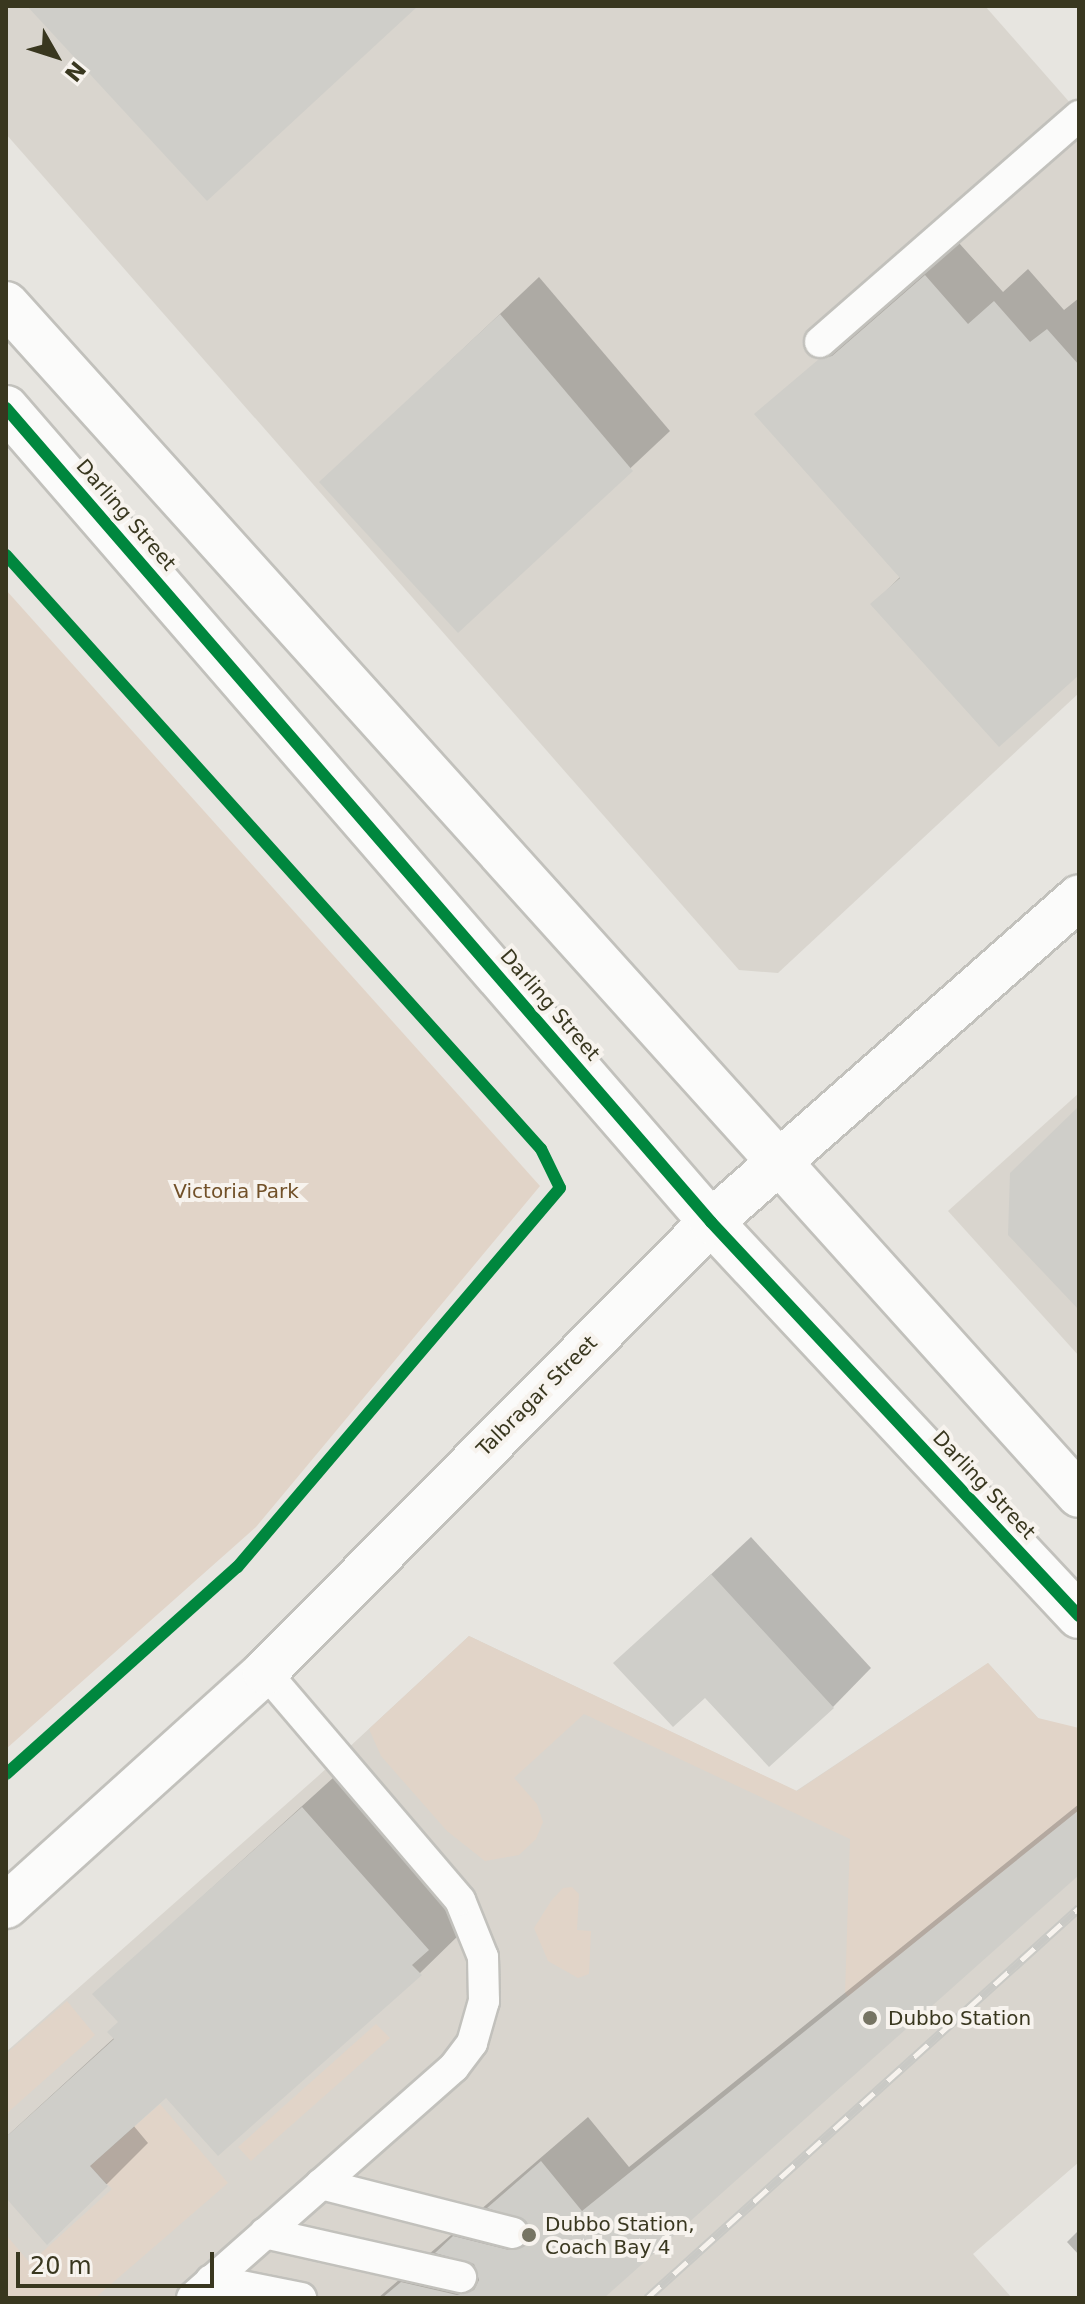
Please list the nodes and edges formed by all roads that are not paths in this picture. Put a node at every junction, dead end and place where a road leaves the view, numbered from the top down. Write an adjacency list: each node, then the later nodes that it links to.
1 (1079, 116): 3 (lane)
2 (6, 304): 6 (street)
3 (820, 342)
4 (6, 408): 7 (street, Darling Street)
5 (1079, 897): 6 (street, Talbragar Street)
6 (778, 1163): 7 (street, Talbragar Street); 8 (street)
7 (711, 1222): 9 (street, Darling Street); 10 (street, Talbragar Street)
8 (1079, 1495)
9 (1079, 1616)
10 (265, 1672): 11 (street, Talbragar Street); 12 (lane)
11 (6, 1906)
12 (321, 2184): 13 (lane); 14 (lane)
13 (265, 2233): 15 (lane); 16 (lane)
14 (513, 2233)
15 (461, 2277)
16 (201, 2289): 17 (lane)
17 (301, 2298)

